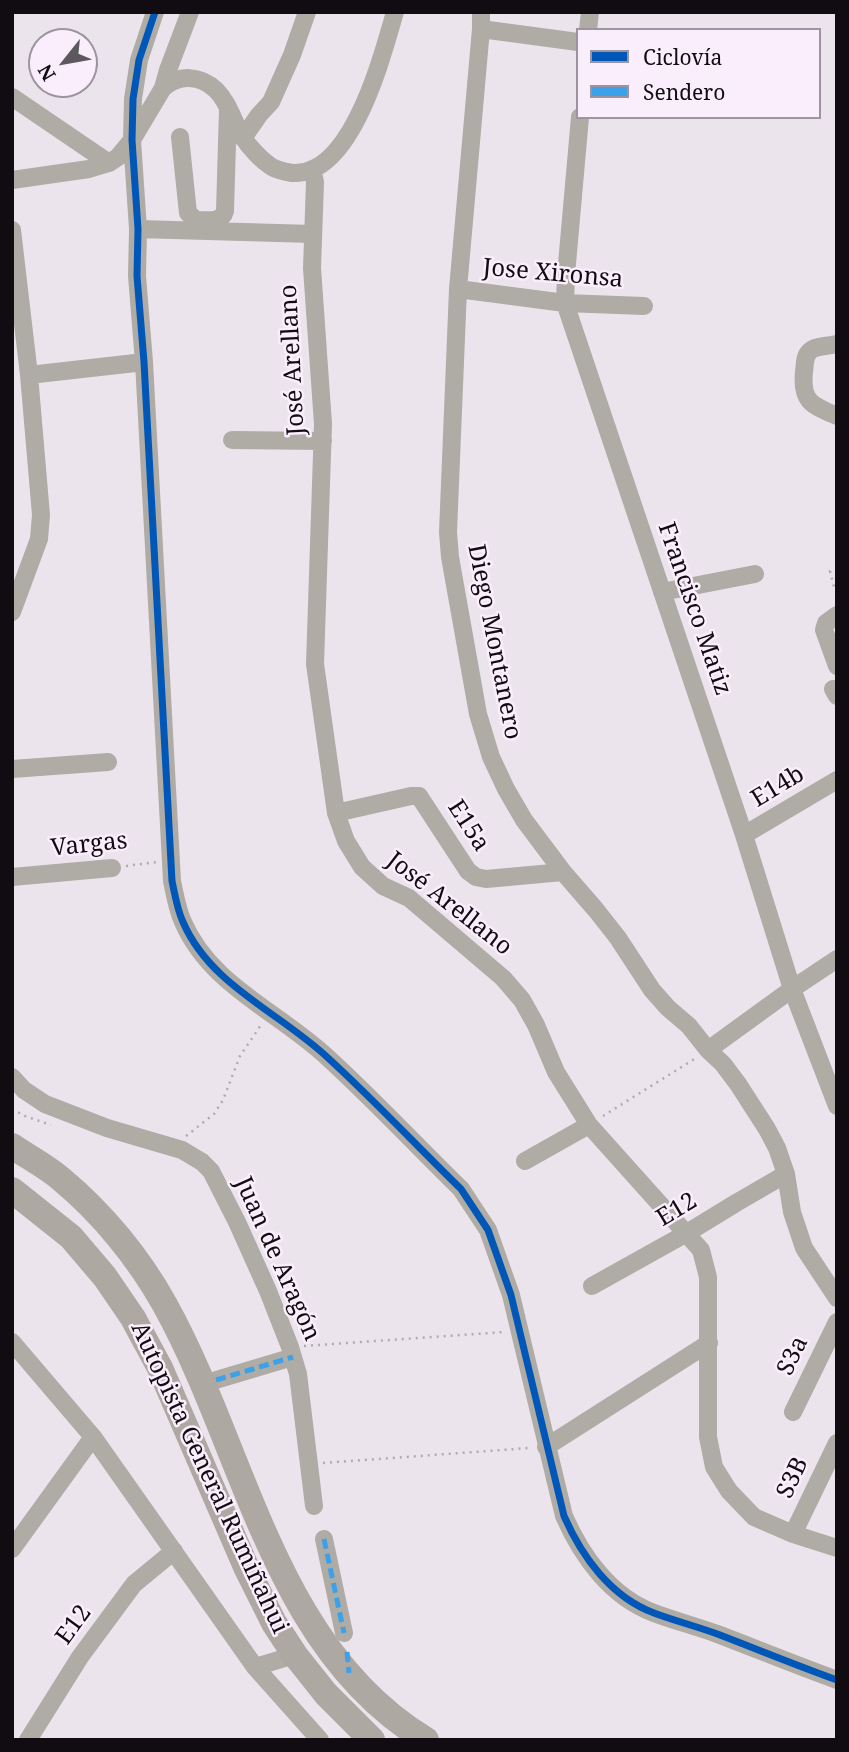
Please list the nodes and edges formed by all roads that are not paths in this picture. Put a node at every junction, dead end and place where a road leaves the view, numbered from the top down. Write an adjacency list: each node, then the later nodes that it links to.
1 (155, 12): 13 (street)
2 (190, 12): 7 (street)
3 (307, 12): 12 (street)
4 (395, 12): 15 (street)
5 (481, 20): 6 (street); 20 (street, Diego Montanero)
6 (576, 42)
7 (163, 88): 9 (street); 13 (street)
8 (12, 97): 14 (street)
9 (228, 105): 11 (street); 12 (street)
10 (580, 119): 21 (street, Francisco Matiz)
11 (180, 137)
12 (243, 138): 15 (street)
13 (132, 140): 14 (street); 17 (street)
14 (109, 163): 16 (street)
15 (312, 169): 19 (street, José Arellano)
16 (12, 180)
17 (138, 229): 19 (street); 24 (street)
18 (12, 230): 25 (street)
19 (313, 234): 28 (street, José Arellano)
20 (458, 289): 21 (street, Jose Xironsa); 40 (street, Diego Montanero)
21 (565, 303): 22 (street, Jose Xironsa); 30 (street, Francisco Matiz)
22 (644, 306)
23 (837, 344): 26 (street)
24 (144, 362): 25 (street); 63 (street)
25 (29, 375): 31 (street)
26 (837, 416)
27 (232, 440): 28 (street)
28 (323, 440): 37 (street, José Arellano)
29 (755, 574): 30 (street)
30 (662, 592): 38 (street, Francisco Matiz)
31 (12, 612)
32 (837, 615): 33 (street)
33 (837, 666)
34 (108, 762): 35 (street)
35 (12, 769)
36 (837, 780): 38 (street, E14b)
37 (336, 813): 40 (street, E15a); 47 (street, José Arellano)
38 (744, 835): 43 (street, Francisco Matiz)
39 (112, 868): 41 (street, Vargas)
40 (564, 872): 44 (street, Diego Montanero)
41 (12, 877)
42 (837, 959): 43 (street)
43 (792, 989): 44 (street); 46 (street, Francisco Matiz)
44 (708, 1050): 50 (street, Diego Montanero)
45 (12, 1077): 58 (street, Juan de Aragón)
46 (837, 1106)
47 (589, 1125): 49 (street); 52 (street, José Arellano)
48 (12, 1146): 77 (highway, Autopista General Rumiñahui)
49 (525, 1161)
50 (786, 1174): 52 (street, E12); 54 (street, Diego Montanero)
51 (12, 1190): 71 (highway, Autopista General Rumiñahui)
52 (687, 1233): 53 (street, E12); 57 (street, José Arellano)
53 (592, 1286)
54 (837, 1298)
55 (837, 1322): 60 (street, S3a)
56 (12, 1342): 61 (street)
57 (709, 1343): 63 (street); 65 (street, José Arellano)
58 (292, 1352): 59 (street); 64 (street, Juan de Aragón)
59 (216, 1380)
60 (793, 1412)
61 (93, 1437): 68 (street); 69 (street)
62 (837, 1443): 65 (street, S3B)
63 (546, 1447): 73 (street)
64 (314, 1506)
65 (793, 1534): 67 (street, José Arellano)
66 (324, 1539): 70 (street)
67 (837, 1548)
68 (12, 1549)
69 (174, 1551): 72 (street); 74 (street, E12)
70 (344, 1633)
71 (296, 1655): 72 (street); 76 (highway, Autopista General Rumiñahui)
72 (255, 1667): 75 (street)
73 (837, 1680)
74 (28, 1740)
75 (320, 1740)
76 (372, 1740)
77 (426, 1740)

